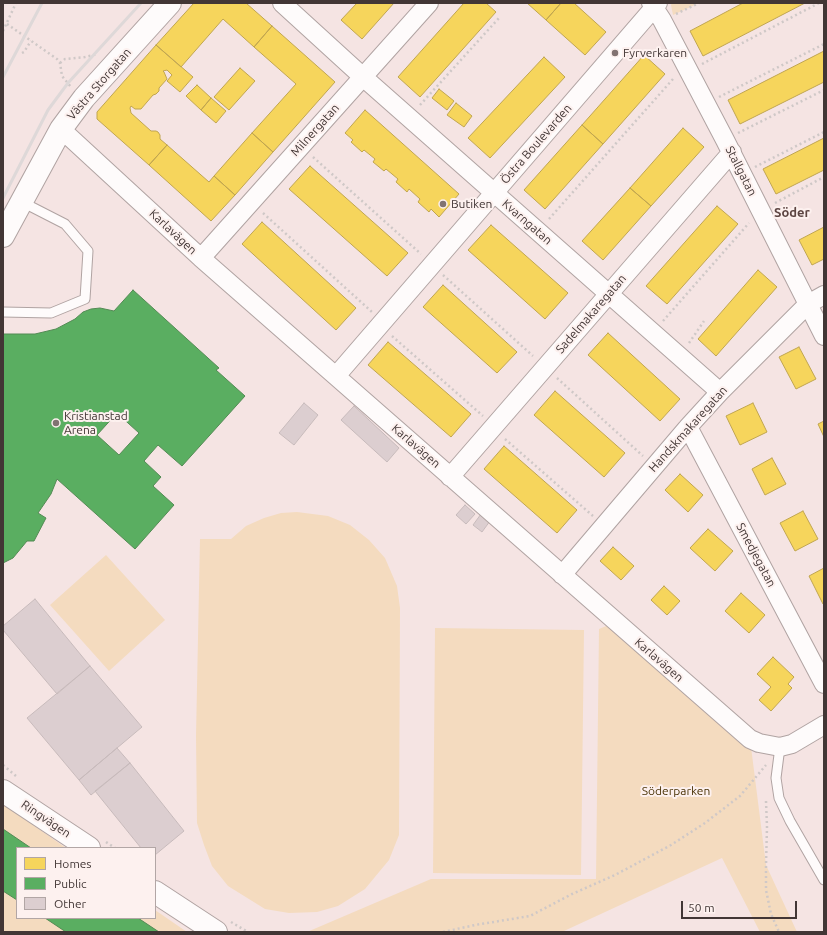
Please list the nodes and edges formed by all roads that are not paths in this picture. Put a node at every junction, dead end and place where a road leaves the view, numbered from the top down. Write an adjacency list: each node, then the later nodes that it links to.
1 (170, 3): 6 (street, Västra Storgatan)
2 (282, 3): 5 (street, Kvarngatan)
3 (429, 3): 5 (street, Milnergatan)
4 (656, 8): 7 (street, Stallgatan); 8 (street, Östra Boulevarden)
5 (363, 77): 8 (street, Kvarngatan); 11 (street, Milnergatan)
6 (61, 129): 9 (street, Västra Storgatan); 11 (street, Karlavägen)
7 (728, 146): 12 (street, Sadelmakaregatan); 14 (street, Stallgatan)
8 (494, 193): 12 (street, Kvarngatan); 17 (street, Östra Boulevarden)
9 (22, 202): 10 (street, Västra Storgatan); 15 (lane)
10 (3, 236)
11 (200, 258): 17 (street, Karlavägen)
12 (609, 294): 18 (street, Kvarngatan); 20 (street, Sadelmakaregatan)
13 (824, 295): 14 (street, Handskmakaregatan)
14 (808, 304): 16 (street, Stallgatan); 18 (street, Handskmakaregatan)
15 (3, 312)
16 (824, 336)
17 (336, 376): 20 (street, Karlavägen)
18 (720, 392): 19 (street, Handskmakaregatan)
19 (688, 427): 21 (street, Handskmakaregatan); 22 (street, Smedjegatan)
20 (450, 477): 21 (street, Karlavägen)
21 (562, 575): 24 (street, Karlavägen)
22 (824, 684)
23 (824, 725): 24 (street)
24 (780, 747): 27 (lane)
25 (3, 791): 26 (street, Ringvägen)
26 (87, 847)
27 (824, 880)
28 (156, 893): 29 (street)
29 (216, 932)

